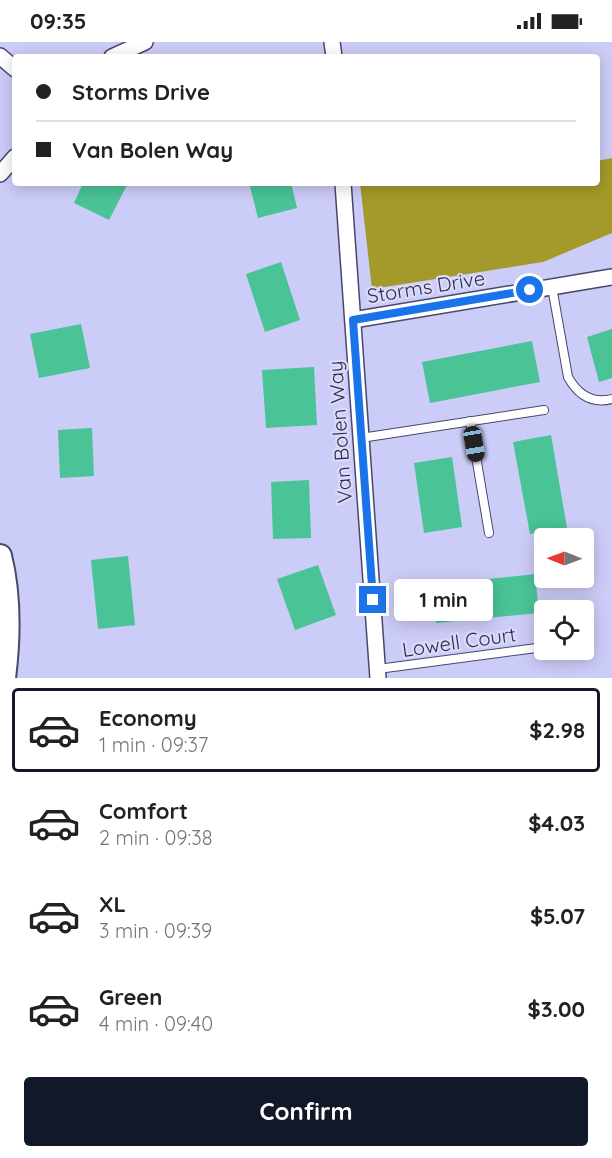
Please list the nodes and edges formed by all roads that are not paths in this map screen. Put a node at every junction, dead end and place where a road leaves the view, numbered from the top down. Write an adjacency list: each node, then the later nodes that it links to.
1 (145, 42): 2 (street)
2 (119, 54)
3 (0, 56): 4 (street)
4 (12, 66)
5 (12, 160): 6 (street)
6 (0, 174)
7 (343, 186): 10 (street, Van Bolen Way)
8 (612, 277): 9 (street, Storms Drive)
9 (552, 287): 10 (street, Storms Drive); 11 (lane)
10 (353, 320): 14 (street, Van Bolen Way)
11 (612, 399)
12 (544, 410): 13 (lane)
13 (470, 421): 14 (lane); 15 (lane)
14 (361, 438): 18 (street, Van Bolen Way)
15 (489, 533)
16 (0, 556): 19 (main road)
17 (534, 649): 18 (lane, Lowell Court)
18 (378, 674)
19 (4, 678)

